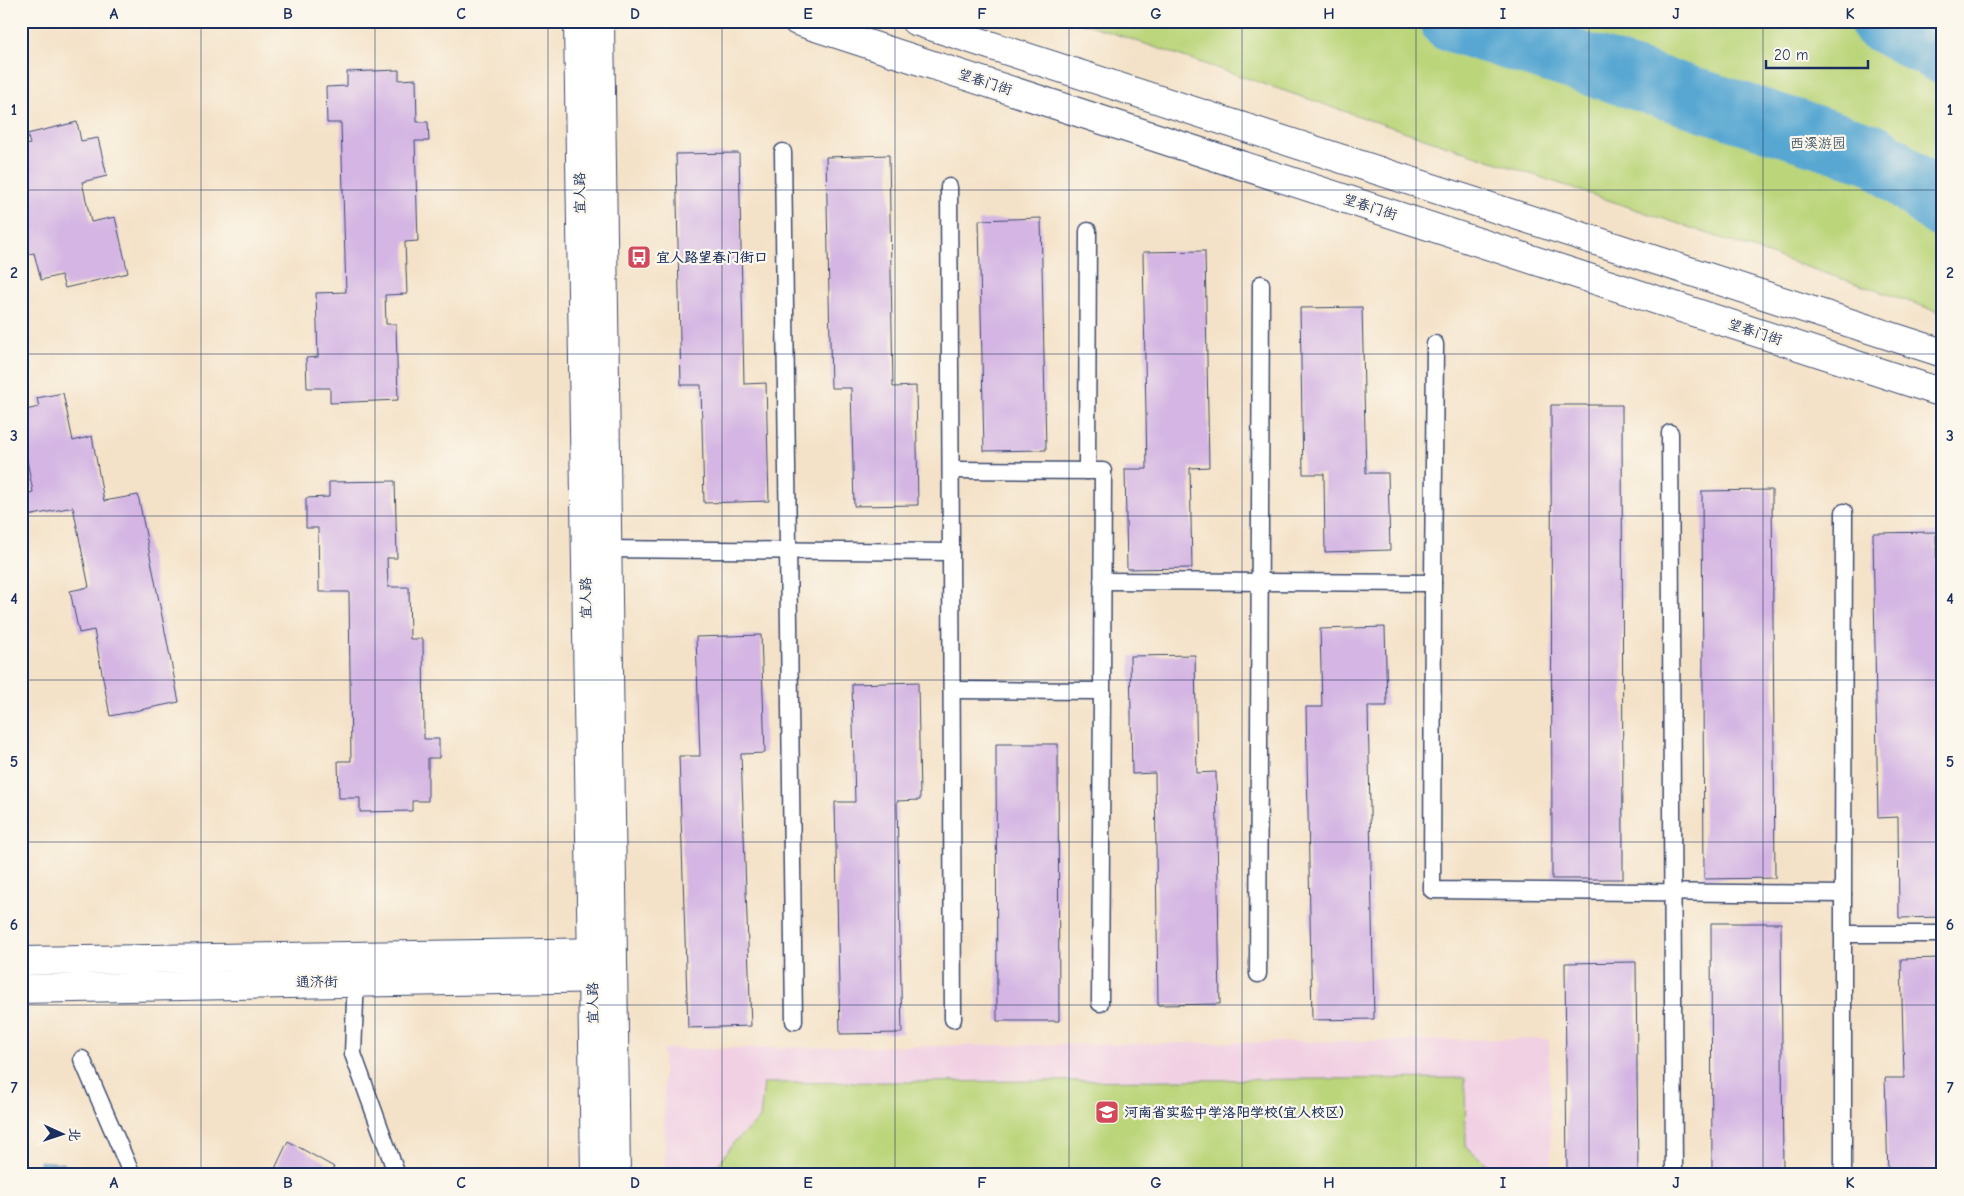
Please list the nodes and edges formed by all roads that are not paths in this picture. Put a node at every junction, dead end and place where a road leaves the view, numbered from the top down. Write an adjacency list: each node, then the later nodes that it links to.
1 (578, 21): 16 (street, 宜人路)
2 (600, 21): 16 (street, 宜人路)
3 (797, 21): 11 (street, 望春门街)
4 (916, 21): 10 (street)
5 (783, 152): 17 (lane)
6 (949, 187): 13 (lane)
7 (1088, 231): 14 (lane)
8 (1261, 284): 20 (lane)
9 (1435, 344): 21 (lane)
10 (1943, 353)
11 (1943, 393)
12 (1670, 434): 24 (lane)
13 (951, 470): 14 (lane); 18 (lane)
14 (1087, 471): 19 (lane)
15 (1844, 512): 25 (lane)
16 (596, 549): 17 (lane); 29 (street, 宜人路)
17 (788, 550): 18 (lane); 35 (lane)
18 (951, 552): 22 (lane)
19 (1102, 581): 20 (lane); 23 (lane)
20 (1260, 582): 21 (lane); 31 (lane)
21 (1433, 583): 24 (lane)
22 (952, 690): 23 (lane); 34 (lane)
23 (1102, 691): 33 (lane)
24 (1672, 892): 25 (lane); 41 (lane)
25 (1843, 894): 26 (lane)
26 (1843, 934): 27 (lane); 42 (lane)
27 (1943, 934)
28 (21, 961): 30 (street, 通济街)
29 (603, 965): 30 (street, 通济街); 39 (street, 宜人路); 40 (street, 宜人路)
30 (356, 968): 32 (street, 通济街); 38 (lane)
31 (1258, 974)
32 (21, 989)
33 (1100, 1003)
34 (953, 1019)
35 (794, 1021)
36 (82, 1059): 37 (lane)
37 (132, 1175)
38 (397, 1175)
39 (595, 1175)
40 (616, 1175)
41 (1674, 1175)
42 (1842, 1175)

